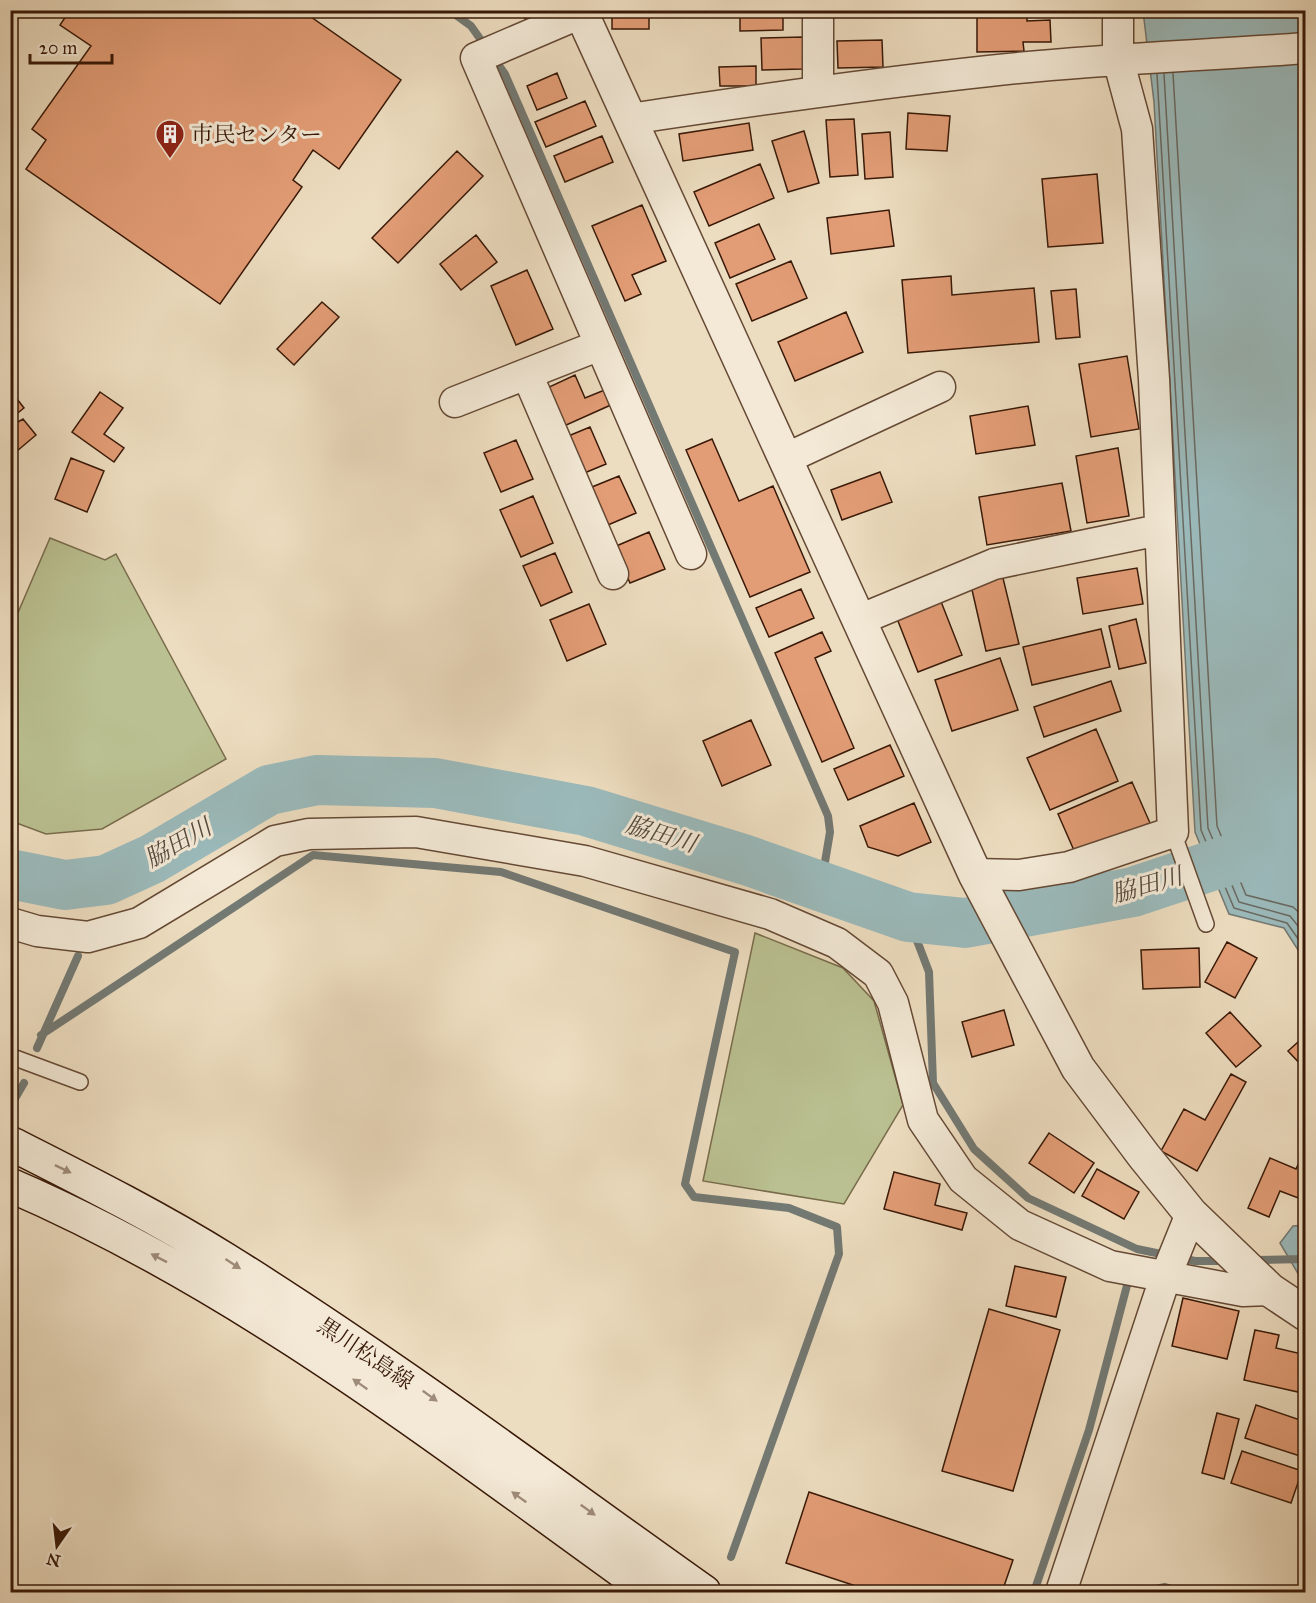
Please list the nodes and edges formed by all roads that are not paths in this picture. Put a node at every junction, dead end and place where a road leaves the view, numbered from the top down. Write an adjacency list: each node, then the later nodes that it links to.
1 (818, 10): 6 (street)
2 (1118, 10): 5 (street)
3 (580, 12): 7 (main road); 8 (street)
4 (1305, 48): 5 (street)
5 (1127, 60): 6 (street); 13 (street)
6 (818, 91): 7 (street)
7 (630, 119): 12 (main road)
8 (600, 345): 9 (street); 14 (street)
9 (527, 374): 11 (street); 15 (street)
10 (940, 387): 12 (street)
11 (455, 402)
12 (785, 459): 16 (main road)
13 (1159, 530): 16 (street); 17 (street)
14 (691, 554)
15 (613, 574)
16 (859, 620): 18 (main road)
17 (1173, 832): 18 (street); 20 (lane)
18 (975, 874): 25 (main road)
19 (10, 923): 26 (street)
20 (1206, 924)
21 (10, 1056): 22 (lane)
22 (80, 1082)
23 (10, 1143): 30 (main road, 黒川松島線, one-way to 30)
24 (10, 1185): 29 (main road, 黒川松島線, one-way to 24)
25 (1191, 1214): 26 (street); 27 (main road)
26 (1165, 1278): 27 (street); 31 (street)
27 (1270, 1290): 28 (main road)
28 (1305, 1314)
29 (651, 1593)
30 (704, 1593)
31 (1061, 1593)

